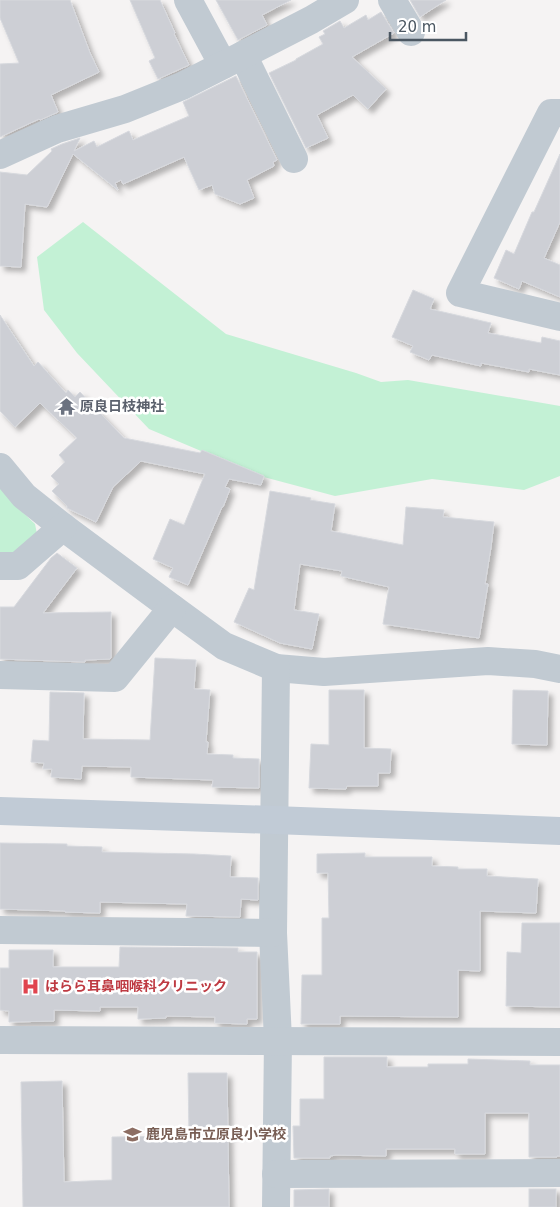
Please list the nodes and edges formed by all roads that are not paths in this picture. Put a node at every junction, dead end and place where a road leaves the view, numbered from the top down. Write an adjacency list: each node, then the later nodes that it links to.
1 (188, 0): 5 (street)
2 (345, 0): 5 (street)
3 (392, 0): 4 (street)
4 (411, 32)
5 (233, 60): 7 (street); 8 (street)
6 (560, 113): 9 (street)
7 (0, 155)
8 (294, 159)
9 (560, 317)
10 (0, 468): 11 (street)
11 (62, 527): 12 (street); 13 (street)
12 (0, 566)
13 (172, 608): 14 (street); 16 (street)
14 (276, 668): 15 (street); 18 (street)
15 (560, 669)
16 (0, 675)
17 (0, 811): 18 (street)
18 (274, 820): 19 (street); 21 (street)
19 (560, 831)
20 (0, 930): 21 (street)
21 (273, 933): 23 (street)
22 (0, 1040): 23 (street)
23 (278, 1040): 24 (street); 26 (street)
24 (560, 1042)
25 (560, 1173): 26 (street)
26 (276, 1174): 27 (street)
27 (276, 1207)

